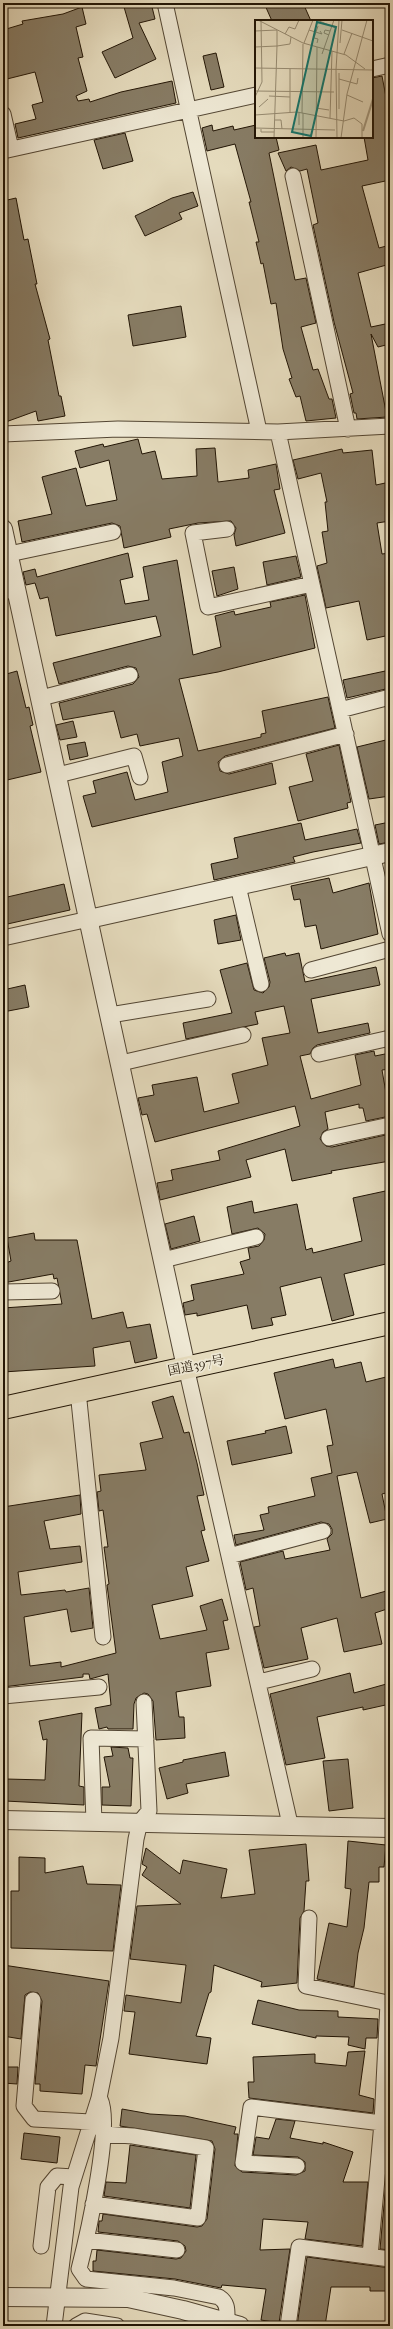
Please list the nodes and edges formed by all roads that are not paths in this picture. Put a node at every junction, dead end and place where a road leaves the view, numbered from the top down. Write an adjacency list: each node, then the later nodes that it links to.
1 (165, 3): 5 (street)
2 (390, 65): 3 (street)
3 (373, 69)
4 (255, 95): 5 (street)
5 (189, 111): 7 (street); 11 (street)
6 (3, 114): 7 (street)
7 (7, 150)
8 (293, 176): 10 (street)
9 (390, 426): 10 (street)
10 (348, 430): 12 (street)
11 (259, 431): 12 (street); 13 (street)
12 (278, 432): 18 (street)
13 (3, 434)
14 (3, 529): 17 (street)
15 (227, 529): 18 (street)
16 (113, 532): 17 (street)
17 (9, 554): 19 (street)
18 (312, 584): 23 (street)
19 (10, 590): 22 (street)
20 (130, 675): 22 (street)
21 (390, 697): 23 (street)
22 (41, 698): 26 (street)
23 (340, 710): 24 (street)
24 (346, 734): 25 (street); 29 (street)
25 (227, 765)
26 (58, 775): 27 (street); 31 (street)
27 (140, 777)
28 (390, 852): 29 (street)
29 (373, 856): 30 (street); 32 (street)
30 (238, 886): 31 (street); 36 (street)
31 (89, 919): 33 (street); 38 (street)
32 (390, 934)
33 (3, 938)
34 (390, 949): 35 (street)
35 (311, 970)
36 (261, 984)
37 (208, 999): 38 (street)
38 (110, 1015): 42 (street)
39 (243, 1035): 42 (street)
40 (390, 1038): 41 (street)
41 (319, 1054)
42 (121, 1063): 46 (street)
43 (390, 1125): 44 (street)
44 (329, 1138)
45 (256, 1238): 46 (street)
46 (163, 1260): 50 (street)
47 (52, 1291): 48 (street)
48 (3, 1292)
49 (390, 1322): 50 (highway, 国道397号)
50 (186, 1367): 51 (highway, 国道397号); 54 (street)
51 (78, 1391): 52 (highway, 国道397号); 55 (street)
52 (3, 1408)
53 (323, 1531): 54 (street)
54 (229, 1556): 57 (street)
55 (104, 1637)
56 (312, 1669): 57 (street)
57 (259, 1682): 65 (street)
58 (99, 1687): 59 (street)
59 (3, 1696)
60 (144, 1702): 61 (street)
61 (146, 1739): 63 (street); 64 (street)
62 (3, 1820): 63 (street)
63 (94, 1822): 64 (street)
64 (140, 1822): 65 (street); 69 (street)
65 (290, 1824): 66 (street)
66 (390, 1828)
67 (309, 1918): 71 (street)
68 (33, 2000): 70 (street)
69 (99, 2098): 70 (street); 72 (street)
70 (91, 2122): 74 (street)
71 (386, 2124): 73 (street); 79 (street)
72 (103, 2134): 75 (street); 75 (street)
73 (297, 2166)
74 (74, 2177): 77 (street); 82 (street)
75 (93, 2204): 76 (street)
76 (86, 2240): 78 (street); 83 (street)
77 (41, 2246)
78 (177, 2250)
79 (370, 2256): 80 (street); 87 (street)
80 (390, 2259)
81 (3, 2297): 82 (street)
82 (58, 2298): 83 (street); 84 (street)
83 (227, 2324)
84 (54, 2326)
85 (76, 2326): 86 (street)
86 (117, 2326)
87 (288, 2326)

